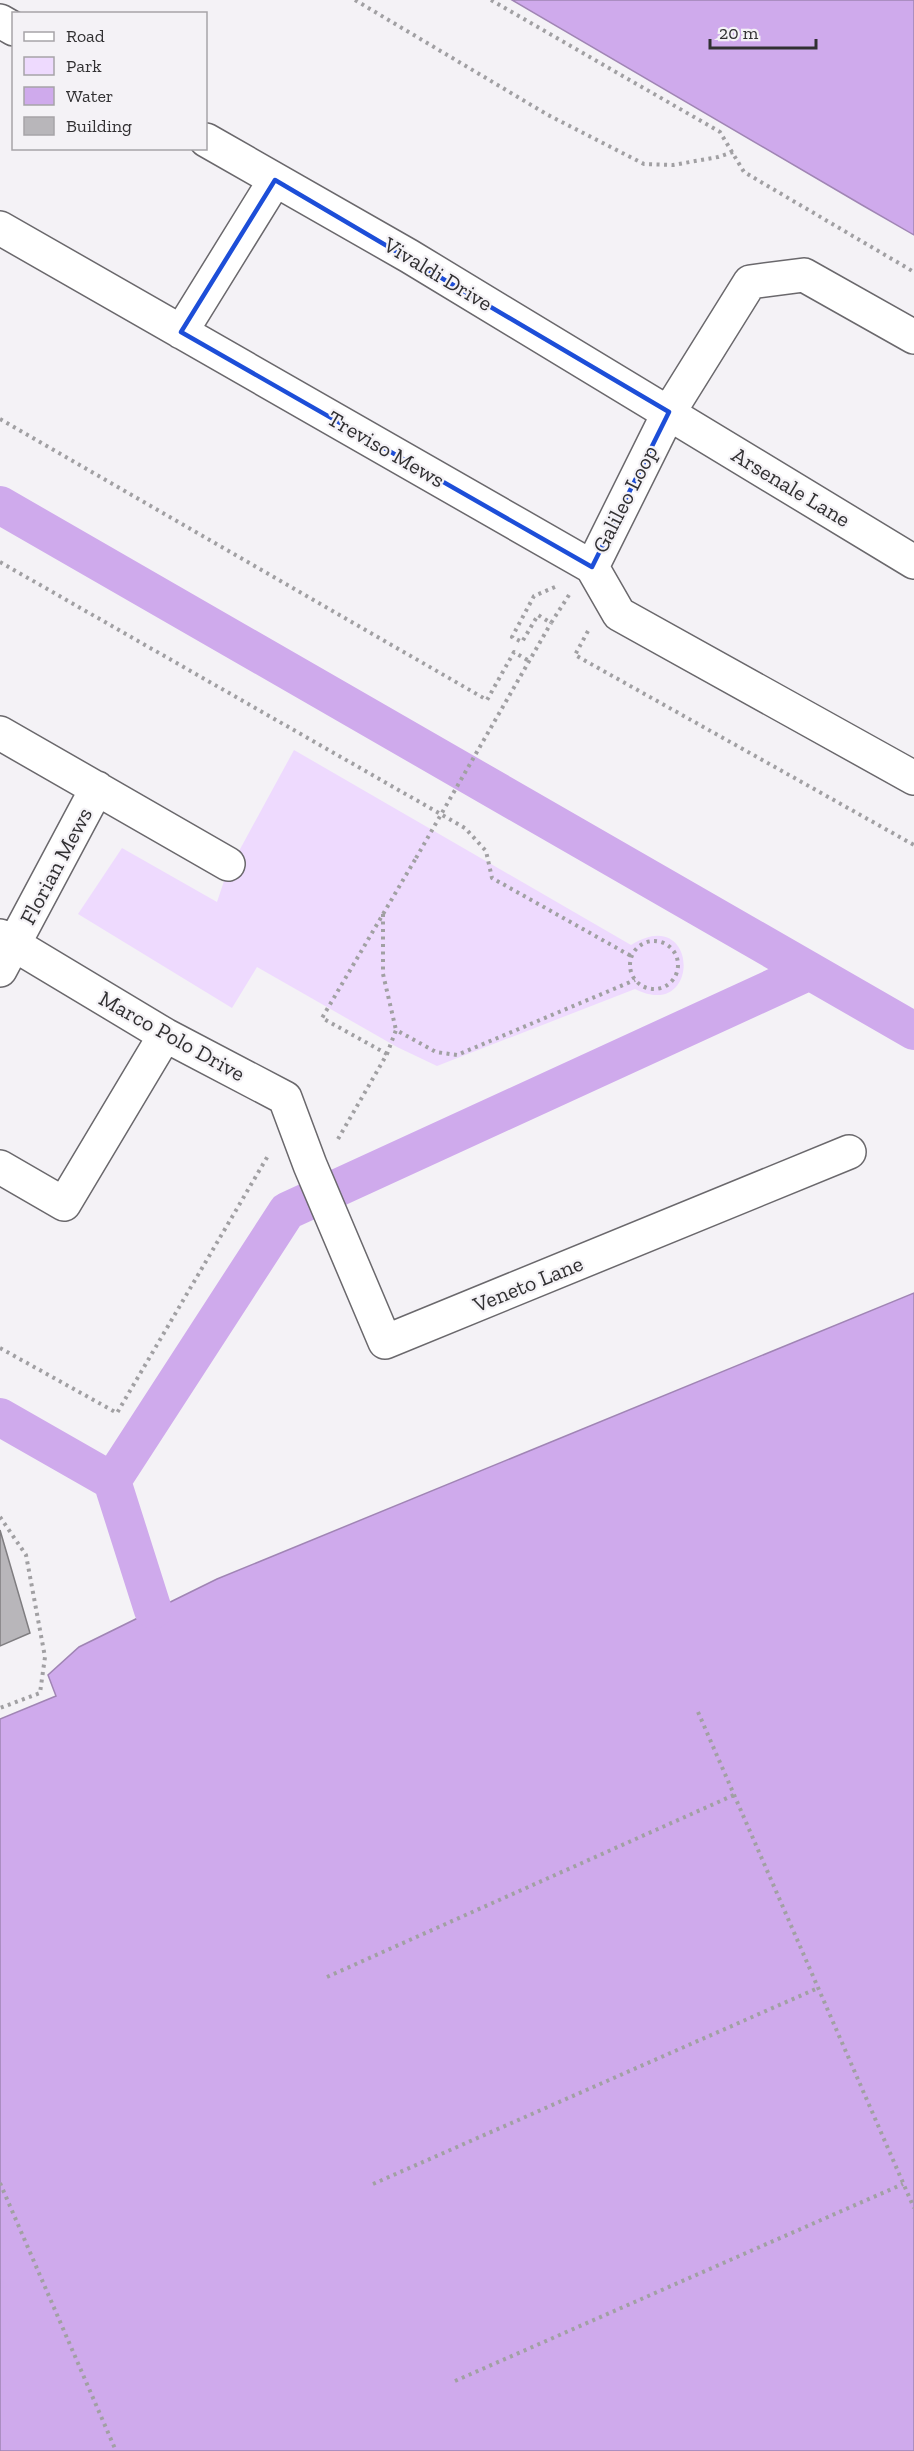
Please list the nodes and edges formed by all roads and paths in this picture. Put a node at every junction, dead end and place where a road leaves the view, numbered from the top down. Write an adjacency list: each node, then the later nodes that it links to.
1 (355, 0): 4 (path)
2 (491, 0): 4 (path)
3 (207, 141): 5 (street, Vivaldi Drive)
4 (733, 152): 7 (path)
5 (275, 180): 8 (street); 10 (street, Vivaldi Drive)
6 (0, 228): 8 (street, Treviso Mews)
7 (914, 272)
8 (181, 332): 14 (street, Treviso Mews)
9 (914, 337): 10 (street, Galileo Loop)
10 (669, 412): 13 (street, Arsenale Lane); 14 (street, Galileo Loop)
11 (0, 419): 19 (path)
12 (0, 561): 27 (path)
13 (914, 562)
14 (592, 567): 21 (street, Galileo Loop)
15 (561, 584): 17 (path)
16 (569, 595): 17 (path)
17 (552, 623): 19 (path, bridge)
18 (585, 637): 23 (path)
19 (529, 661): 25 (path, bridge)
20 (0, 734): 22 (street, Florian Mews)
21 (914, 778)
22 (97, 788): 24 (street, Florian Mews); 26 (street, Florian Mews)
23 (914, 844)
24 (228, 864)
25 (383, 913): 29 (path); 31 (path)
26 (5, 950): 30 (street, Marco Polo Drive)
27 (632, 956): 28 (path); 28 (path)
28 (635, 980): 29 (path)
29 (396, 1030): 31 (path)
30 (165, 1035): 33 (street, Marco Polo Drive); 34 (street)
31 (387, 1054): 33 (path)
32 (849, 1152): 33 (street, Veneto Lane)
33 (308, 1160): 35 (path)
34 (0, 1167)
35 (0, 1348)
36 (0, 1517): 37 (path)
37 (0, 1708)
38 (698, 1712): 39 (path)
39 (734, 1795): 40 (path); 41 (path)
40 (327, 1977)
41 (818, 1988): 43 (path); 44 (path)
42 (0, 2183): 47 (path)
43 (373, 2184)
44 (903, 2184): 45 (path); 46 (path)
45 (914, 2208)
46 (455, 2381)
47 (116, 2451)

